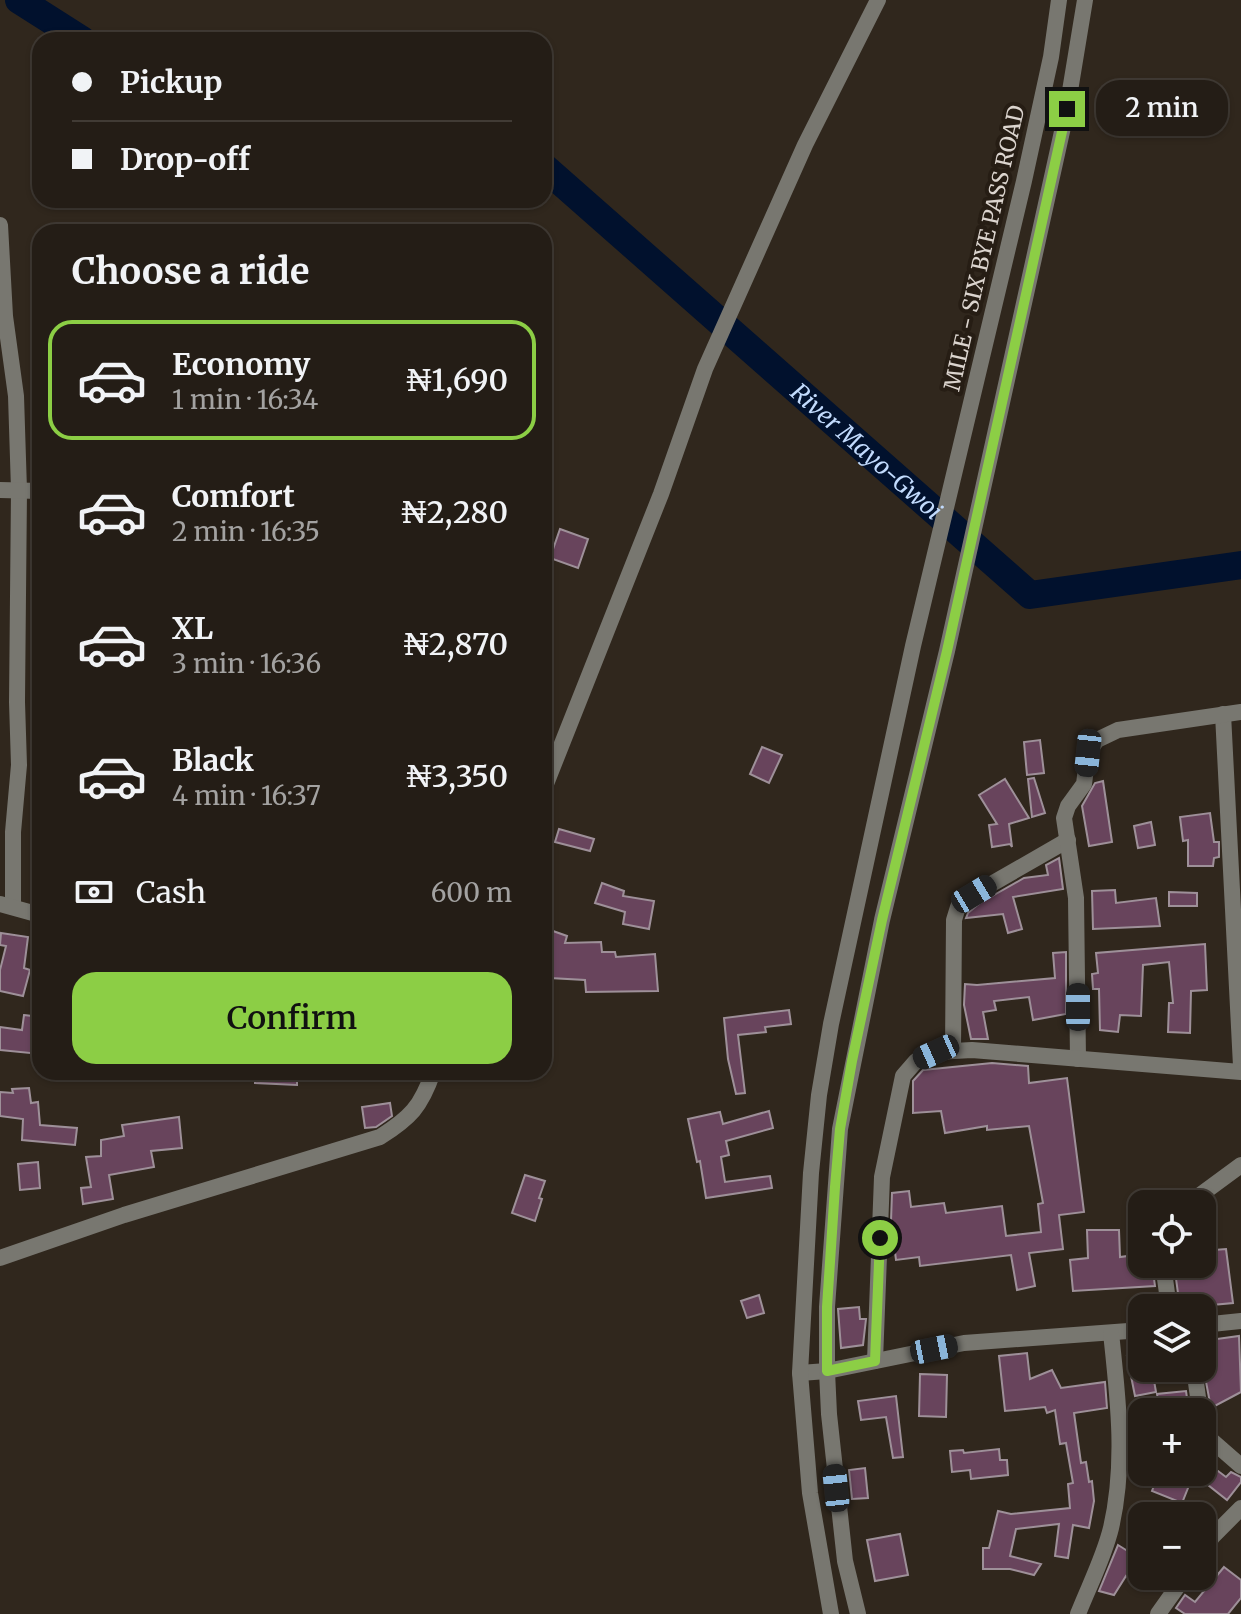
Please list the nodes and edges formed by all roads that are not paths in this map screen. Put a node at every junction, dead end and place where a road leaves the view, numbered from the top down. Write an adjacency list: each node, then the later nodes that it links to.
1 (878, 0): 12 (street)
2 (1059, 0): 29 (street, MILE - SIX BYE PASS ROAD)
3 (1085, 0): 28 (street)
4 (0, 225): 6 (street)
5 (0, 490): 6 (street)
6 (19, 490): 7 (street); 9 (street)
7 (32, 491)
8 (0, 620): 9 (street)
9 (18, 622): 14 (street)
10 (1241, 712): 11 (street)
11 (1223, 714): 13 (street); 18 (street)
12 (552, 769)
13 (1068, 840): 16 (street); 17 (street)
14 (6, 906): 15 (street)
15 (32, 913)
16 (953, 1051): 17 (street); 27 (street)
17 (1078, 1059): 18 (street)
18 (1241, 1069)
19 (430, 1080): 22 (street)
20 (1241, 1165): 21 (street)
21 (1207, 1190)
22 (0, 1258)
23 (1241, 1321): 24 (street)
24 (1216, 1324)
25 (1128, 1331): 26 (street)
26 (1111, 1333): 27 (street); 37 (street)
27 (875, 1361): 28 (street)
28 (827, 1371): 29 (street); 36 (street)
29 (800, 1373): 35 (street, MILE - SIX BYE PASS ROAD)
30 (1216, 1444): 31 (street)
31 (1241, 1466)
32 (1241, 1508): 33 (street)
33 (1216, 1533)
34 (1175, 1590): 38 (street)
35 (831, 1614)
36 (858, 1614)
37 (1078, 1614)
38 (1158, 1614)

